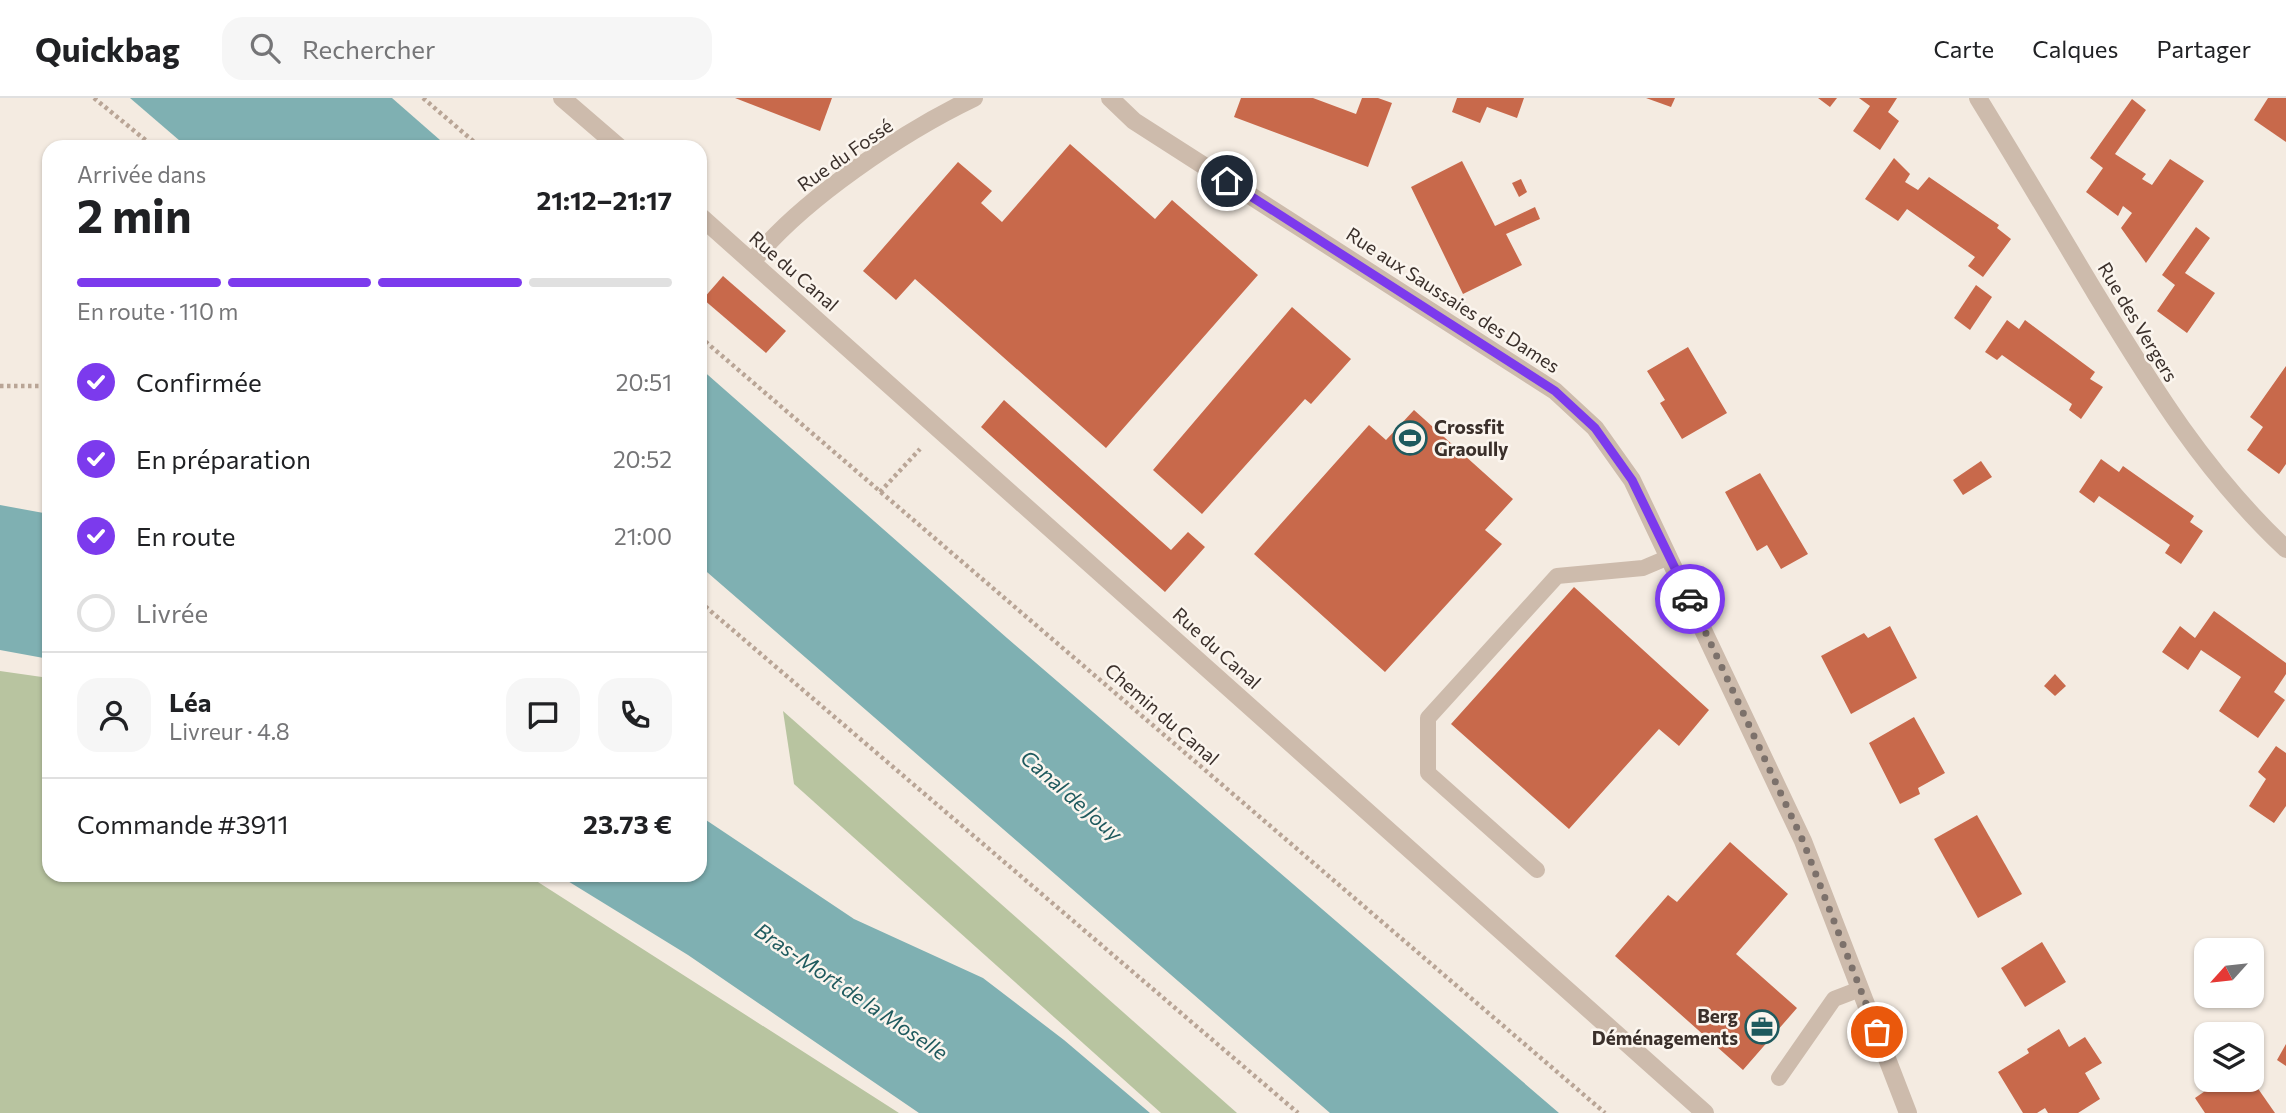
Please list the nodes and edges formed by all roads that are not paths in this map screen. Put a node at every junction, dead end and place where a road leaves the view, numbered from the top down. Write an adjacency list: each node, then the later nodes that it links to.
1 (562, 98): 6 (street)
2 (974, 98): 5 (street, Rue du Fossé)
3 (1110, 98): 10 (street, Rue aux Saussaies des Dames)
4 (1978, 98): 9 (street, Rue des Vergers)
5 (945, 104): 8 (street, Rue du Fossé)
6 (611, 140)
7 (707, 222): 8 (street, Rue du Canal)
8 (752, 261): 14 (street, Rue du Canal)
9 (2286, 549)
10 (1669, 557): 11 (lane); 12 (street, Rue aux Saussaies des Dames)
11 (1537, 870)
12 (1860, 989): 13 (lane); 15 (street, Rue aux Saussaies des Dames)
13 (1779, 1078)
14 (1705, 1113)
15 (1908, 1113)

